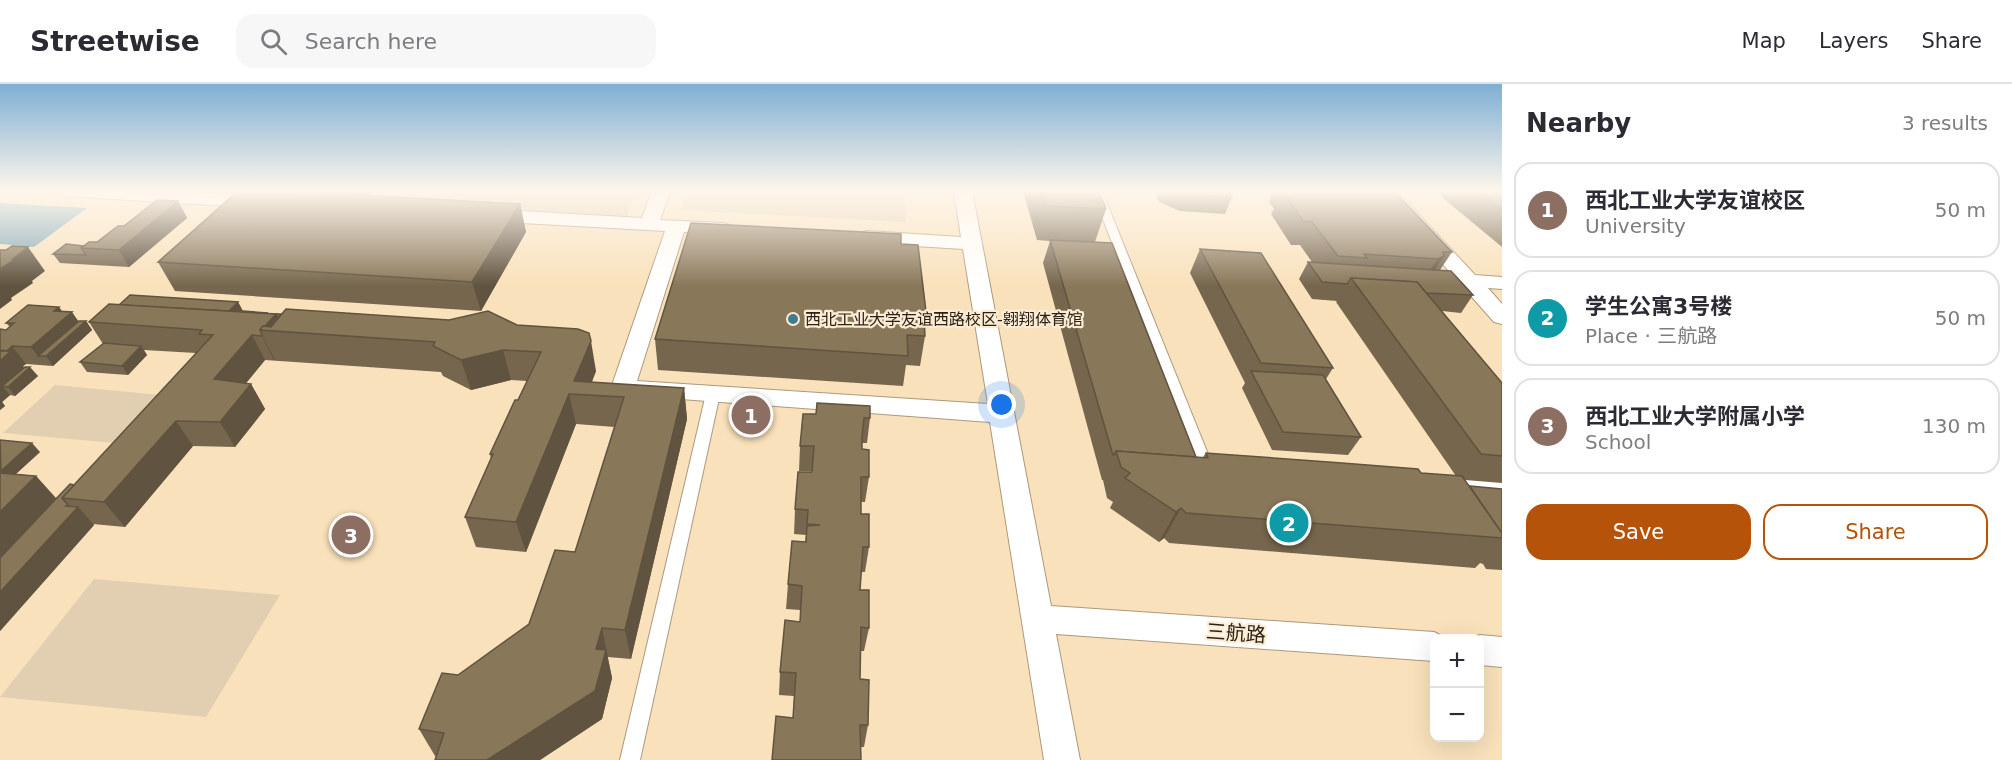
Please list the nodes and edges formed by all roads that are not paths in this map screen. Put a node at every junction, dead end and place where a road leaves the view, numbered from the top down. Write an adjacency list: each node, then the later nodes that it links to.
1 (624, 223): 5 (street)
2 (968, 223): 9 (street)
3 (1109, 223): 15 (lane)
4 (1415, 223): 10 (street)
5 (650, 224): 6 (street)
6 (676, 226): 7 (street); 13 (street)
7 (747, 230)
8 (854, 237): 9 (street)
9 (972, 244): 14 (street)
10 (1469, 281): 11 (street); 12 (street)
11 (1502, 283)
12 (1502, 317)
13 (713, 394): 14 (street); 22 (lane)
14 (1001, 414): 18 (street)
15 (1231, 470)
16 (1431, 482): 17 (lane)
17 (1502, 486)
18 (1037, 619): 19 (street, 三航路); 23 (street)
19 (1430, 647)
20 (1484, 650): 21 (street)
21 (1502, 652)
22 (630, 760)
23 (1062, 760)

